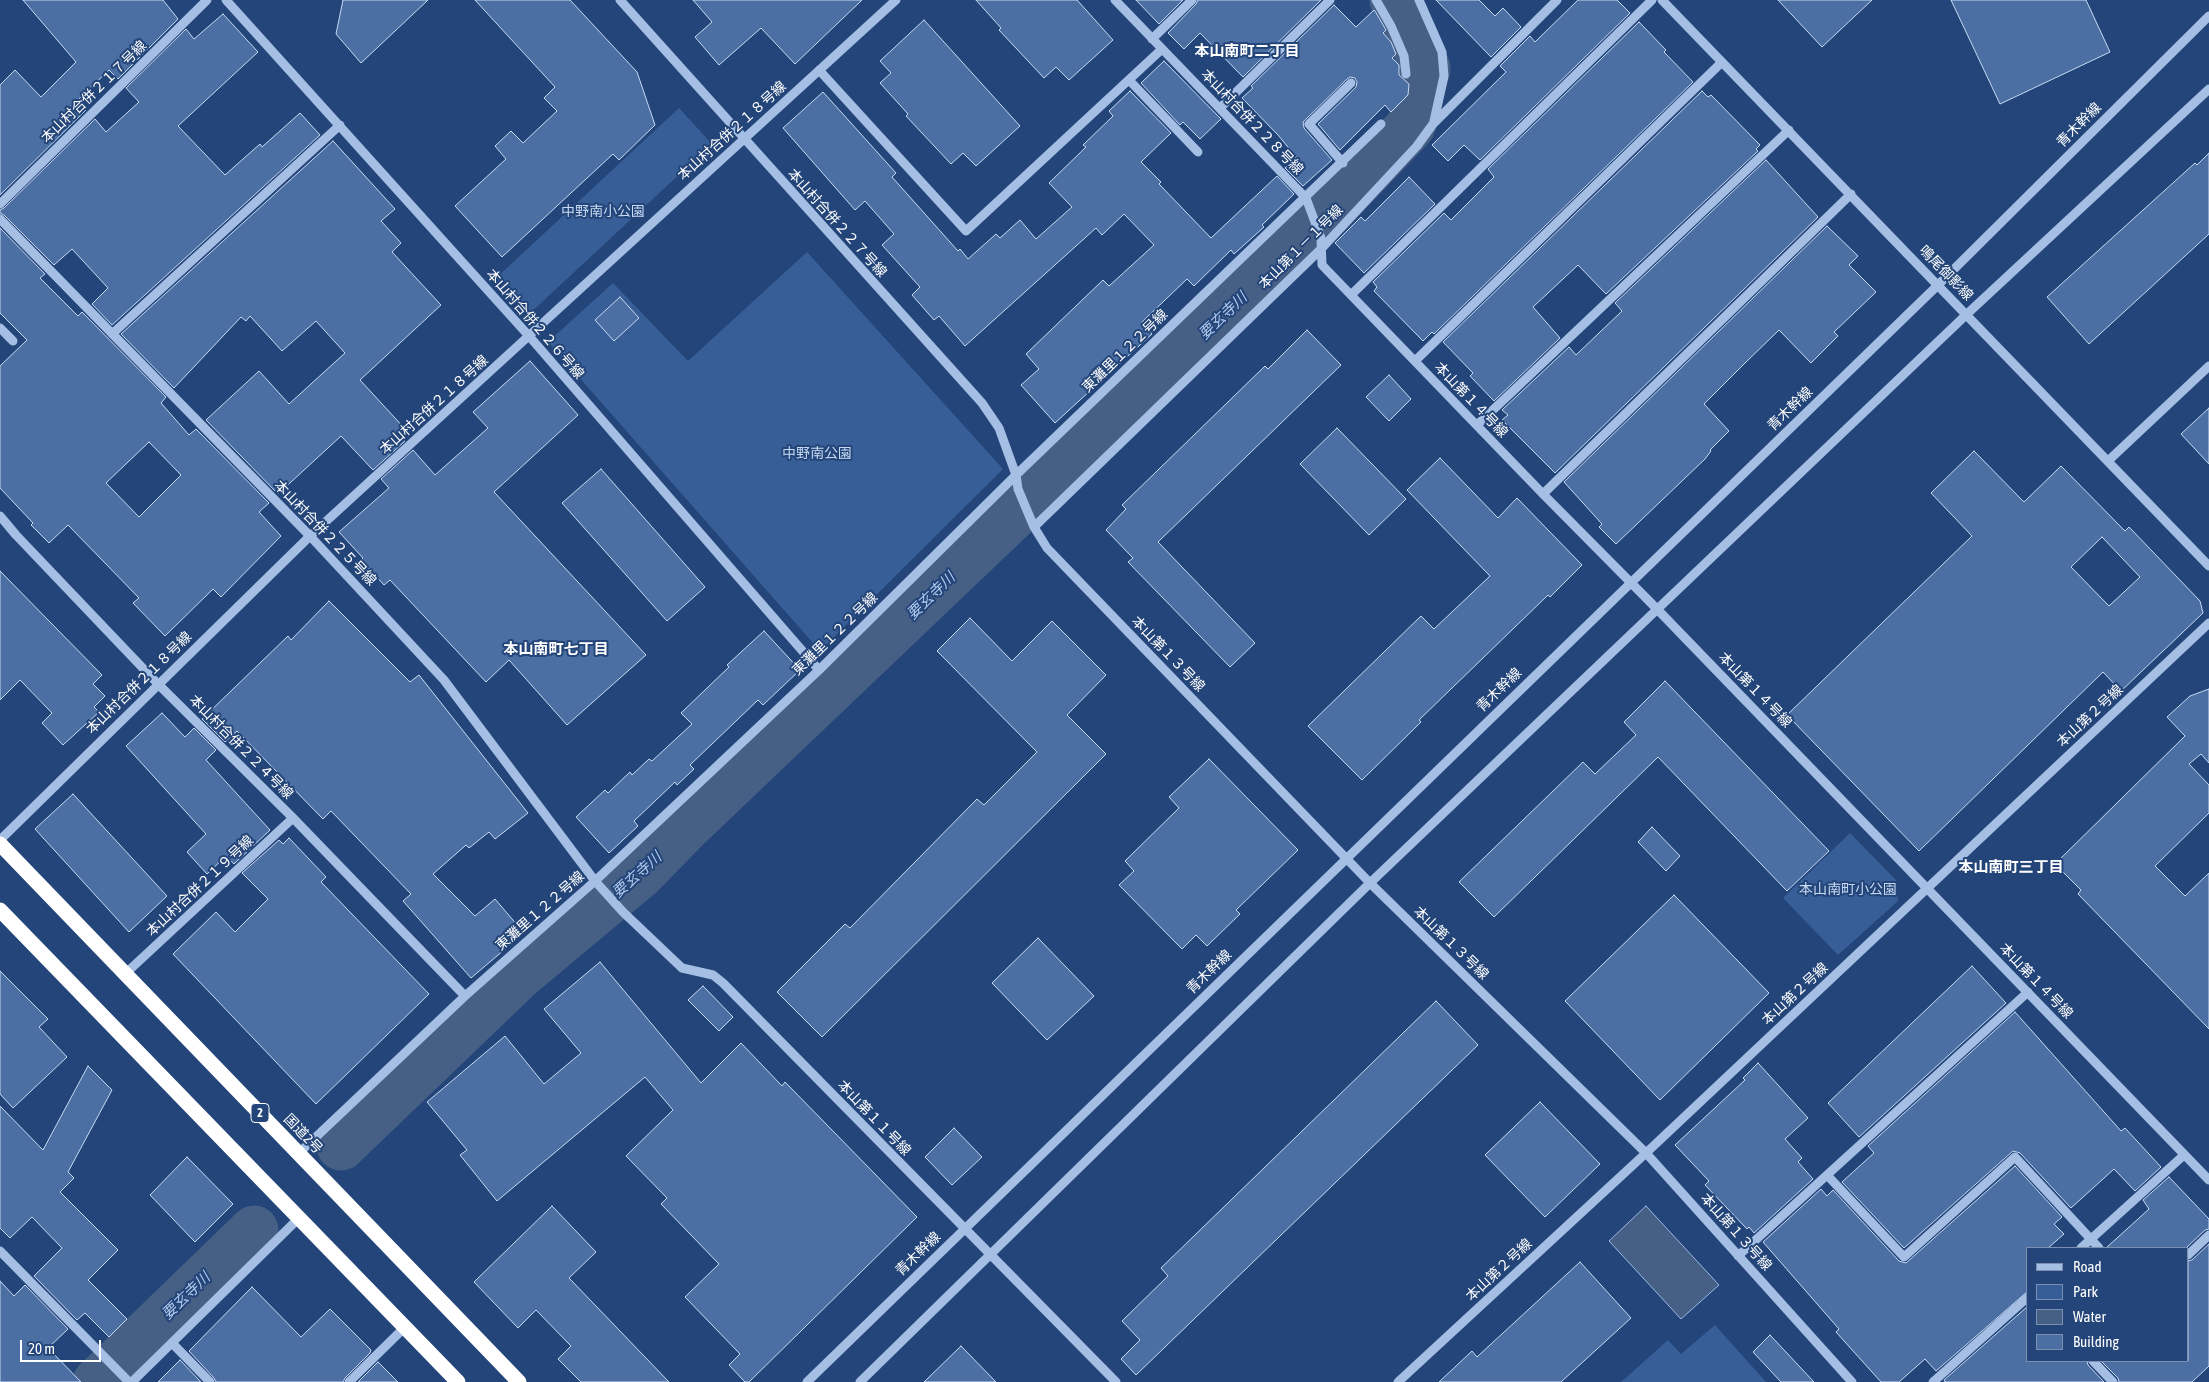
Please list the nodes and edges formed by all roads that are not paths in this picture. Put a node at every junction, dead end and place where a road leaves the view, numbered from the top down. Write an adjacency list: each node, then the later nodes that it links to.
1 (207, 0): 32 (street, 本山村合併２１７号線)
2 (226, 0): 25 (street, 本山村合併２２６号線)
3 (620, 0): 27 (street, 本山村合併２２７号線)
4 (896, 0): 17 (street, 本山村合併２１８号線)
5 (1114, 0): 14 (street, 本山村合併２２８号線)
6 (1192, 0): 14 (street)
7 (1330, 0): 22 (street)
8 (1376, 0): 18 (street)
9 (1419, 0): 24 (street)
10 (1557, 0): 24 (street, 本山第１－１号線)
11 (1652, 0): 36 (street)
12 (1662, 0): 16 (street, 鳴尾御影線)
13 (2209, 16): 35 (street, 青木幹線)
14 (1152, 38): 15 (street, 本山村合併２２８号線)
15 (1162, 49): 19 (street); 22 (street, 本山村合併２２８号線)
16 (1722, 62): 26 (street, 鳴尾御影線); 42 (street)
17 (819, 70): 19 (street); 27 (street, 本山村合併２１８号線)
18 (1406, 74)
19 (1129, 80): 28 (street)
20 (1351, 83): 29 (street)
21 (2209, 89): 37 (street)
22 (1220, 108): 31 (street, 本山村合併２２８号線)
23 (1381, 124): 29 (street, 東灘里１２２号線)
24 (1433, 124): 34 (street, 本山第１－１号線)
25 (340, 125): 39 (street); 40 (street, 本山村合併２２６号線)
26 (1789, 130): 30 (street, 鳴尾御影線); 44 (street)
27 (743, 139): 40 (street, 本山村合併２１８号線); 46 (street, 本山村合併２２７号線)
28 (1198, 152)
29 (1342, 163): 31 (street, 東灘里１２２号線)
30 (1851, 194): 35 (street, 鳴尾御影線); 48 (street)
31 (1308, 201): 34 (street, 本山第１４号線); 46 (street, 東灘里１２２号線)
32 (0, 204)
33 (0, 219): 39 (street, 本山村合併２２５号線)
34 (1321, 248): 36 (street, 本山第１４号線); 50 (street, 本山第１－１号線)
35 (1938, 285): 37 (street, 鳴尾御影線); 53 (street, 青木幹線)
36 (1351, 295): 42 (street, 本山第１４号線)
37 (1967, 314): 45 (street, 鳴尾御影線); 54 (street)
38 (0, 328): 41 (street)
39 (112, 334): 51 (street, 本山村合併２２５号線)
40 (529, 336): 51 (street, 本山村合併２１８号線); 56 (street, 本山村合併２２６号線)
41 (13, 341)
42 (1415, 361): 44 (street, 本山第１４号線)
43 (2209, 366): 45 (street)
44 (1477, 426): 48 (street, 本山第１４号線)
45 (2108, 461): 52 (street, 鳴尾御影線)
46 (1016, 475): 47 (street, 本山村合併２２７号線); 56 (street, 東灘里１２２号線)
47 (1018, 489): 50 (street, 本山第１３号線)
48 (1543, 494): 53 (street, 本山第１４号線)
49 (0, 516): 57 (street, 本山村合併２２４号線)
50 (1033, 525): 61 (street, 本山第１３号線)
51 (310, 536): 57 (street, 本山村合併２１８号線); 62 (street, 本山村合併２２５号線)
52 (2209, 566)
53 (1630, 583): 54 (street, 本山第１４号線); 61 (street, 青木幹線)
54 (1657, 609): 63 (street); 64 (street, 本山第１４号線)
55 (2209, 623): 64 (street, 本山第２号線)
56 (819, 670): 62 (street, 東灘里１２２号線)
57 (158, 684): 58 (street, 本山村合併２２４号線); 59 (street, 本山村合併２１８号線)
58 (293, 818): 67 (street, 本山村合併２１９号線); 69 (street, 本山村合併２２４号線)
59 (0, 840)
60 (0, 844): 67 (highway, 国道2号 / 2)
61 (1346, 858): 63 (street, 本山第１３号線); 76 (street, 青木幹線)
62 (595, 881): 65 (street, 本山村合併２２５号線); 69 (street, 東灘里１２２号線)
63 (1370, 883): 71 (street, 本山第１３号線); 83 (street)
64 (1928, 888): 68 (street, 本山第１４号線); 71 (street, 本山第２号線)
65 (603, 890): 76 (street, 本山第１１号線)
66 (0, 910): 75 (highway)
67 (125, 974): 70 (highway, 国道2号 / 2)
68 (2028, 992): 72 (street, 本山第１４号線); 73 (street)
69 (465, 996): 70 (street, 東灘里１２２号線)
70 (299, 1153): 93 (highway, 国道2号 / 2)
71 (1646, 1153): 84 (street, 本山第１３号線); 97 (street, 本山第２号線)
72 (2184, 1155): 74 (street, 本山第１４号線); 78 (street)
73 (1827, 1175): 78 (street); 84 (street)
74 (2209, 1180)
75 (299, 1218): 86 (highway); 87 (street)
76 (963, 1229): 83 (street, 本山第１１号線); 94 (street, 青木幹線)
77 (2209, 1235): 82 (street)
78 (2091, 1239): 79 (street); 80 (street)
79 (2082, 1247)
80 (2098, 1247)
81 (0, 1251): 89 (street)
82 (2189, 1254)
83 (990, 1256): 95 (street); 96 (street, 本山第１１号線)
84 (1738, 1256): 98 (street, 本山第１３号線)
85 (2026, 1299): 99 (street)
86 (405, 1327): 91 (street); 92 (highway)
87 (172, 1343): 89 (street); 90 (street)
88 (2095, 1362): 100 (street)
89 (130, 1382)
90 (210, 1382)
91 (349, 1382)
92 (458, 1382)
93 (518, 1382)
94 (806, 1382)
95 (860, 1382)
96 (1116, 1382)
97 (1398, 1382)
98 (1852, 1382)
99 (1933, 1382)
100 (2113, 1382)

